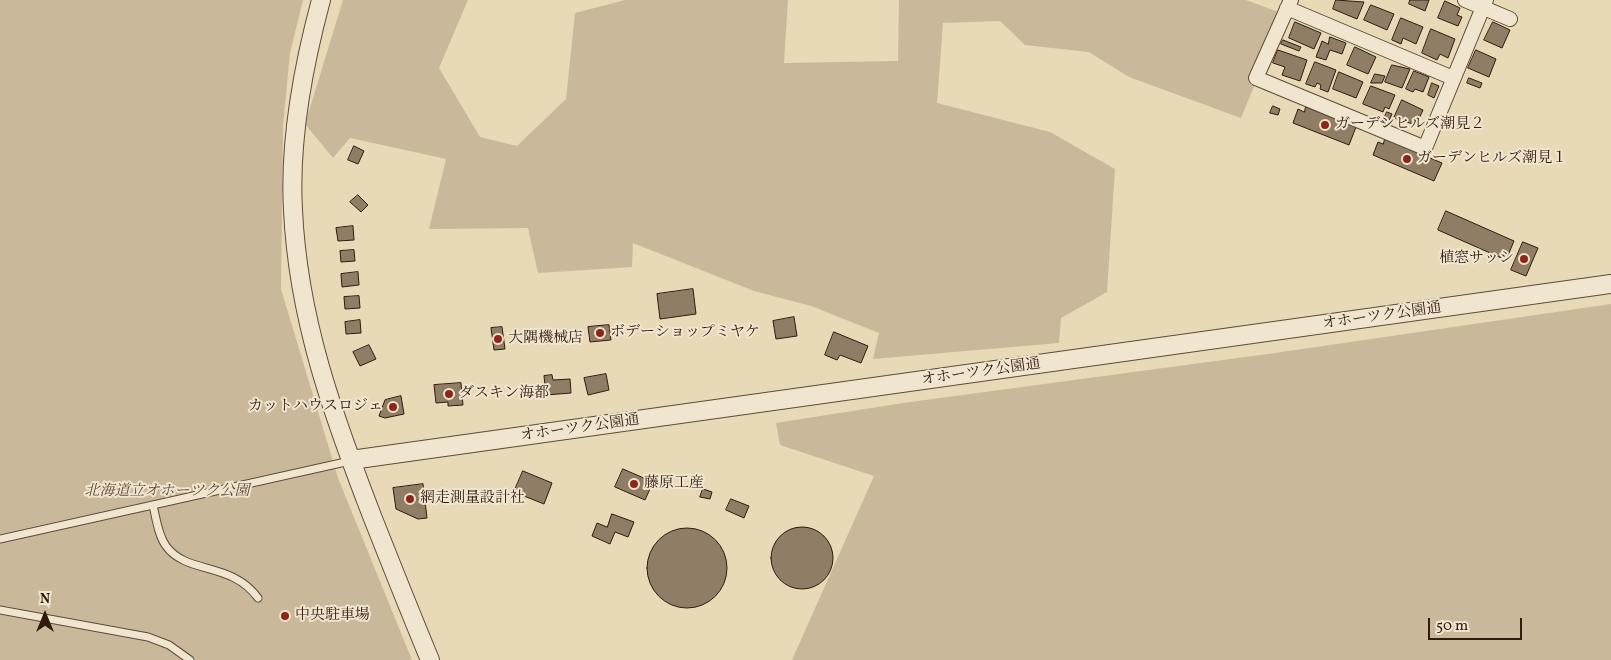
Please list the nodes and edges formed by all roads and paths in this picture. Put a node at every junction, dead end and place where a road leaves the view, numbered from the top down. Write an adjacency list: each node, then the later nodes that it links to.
1 (321, 0): 8 (street)
2 (1465, 0): 4 (street)
3 (1289, 4): 6 (street); 6 (street)
4 (1484, 4): 5 (street); 6 (street)
5 (1510, 19)
6 (1453, 78)
7 (1611, 284): 8 (street, オホーツク公園通)
8 (351, 460): 9 (lane); 14 (street)
9 (153, 506): 10 (lane); 11 (lane)
10 (0, 539)
11 (258, 598)
12 (0, 610): 13 (lane)
13 (190, 660)
14 (430, 660)

